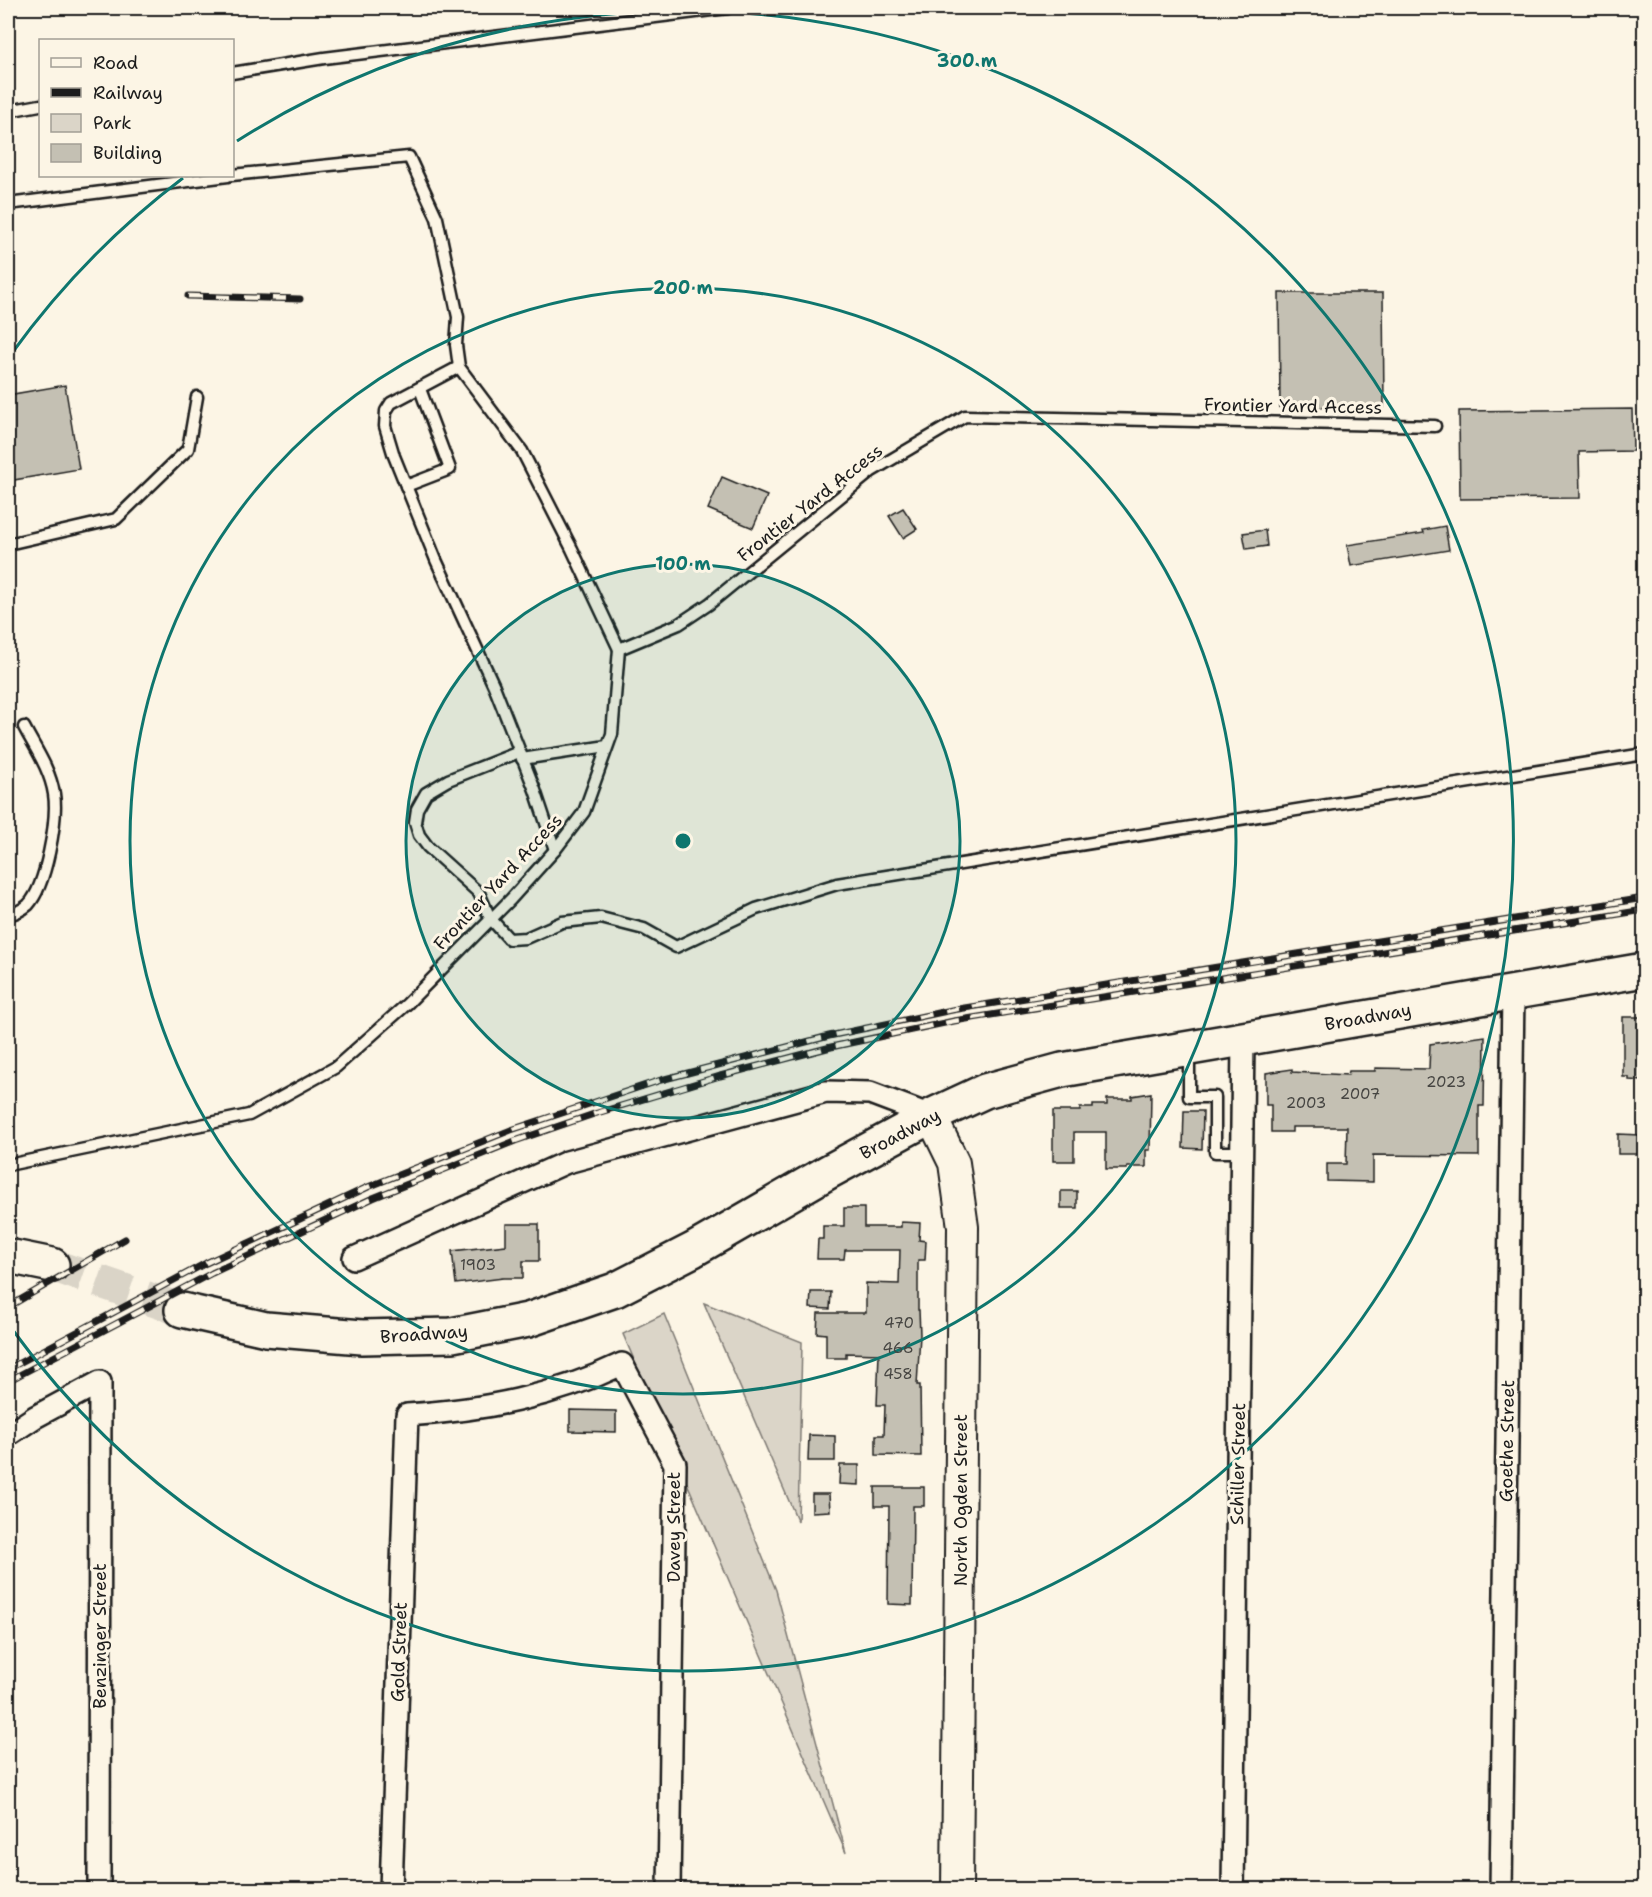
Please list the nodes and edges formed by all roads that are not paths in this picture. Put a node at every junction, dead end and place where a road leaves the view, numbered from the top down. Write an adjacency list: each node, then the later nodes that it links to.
1 (728, 8): 2 (lane)
2 (234, 73)
3 (39, 105): 4 (lane)
4 (8, 111)
5 (234, 175): 8 (lane)
6 (220, 177): 7 (lane)
7 (8, 204)
8 (459, 367): 9 (lane); 14 (lane)
9 (420, 389): 12 (lane); 12 (lane)
10 (197, 397): 13 (lane)
11 (1435, 426): 14 (lane, Frontier Yard Access)
12 (406, 486): 18 (lane)
13 (8, 544)
14 (619, 649): 16 (lane, Frontier Yard Access)
15 (24, 726): 20 (lane)
16 (607, 746): 18 (lane); 19 (lane, Frontier Yard Access)
17 (1644, 754): 21 (lane)
18 (520, 755): 19 (lane); 21 (lane)
19 (555, 850): 21 (lane, Frontier Yard Access)
20 (8, 915)
21 (490, 918): 28 (lane, Frontier Yard Access)
22 (1644, 970): 23 (main road, Broadway)
23 (1513, 992): 24 (main road, Broadway); 40 (street, Goethe Street)
24 (1243, 1039): 25 (main road, Broadway); 27 (street, Schiller Street)
25 (1190, 1049): 26 (main road, Broadway); 27 (lane)
26 (931, 1116): 30 (street); 32 (main road, Broadway); 38 (street, North Ogden Street)
27 (1242, 1152): 39 (street, Schiller Street)
28 (8, 1165)
29 (8, 1256): 31 (main road)
30 (354, 1258)
31 (52, 1265)
32 (182, 1310)
33 (407, 1415): 36 (street, Gold Street); 37 (street, Davey Street)
34 (8, 1435): 35 (street, Benzinger Street)
35 (99, 1890)
36 (391, 1890)
37 (669, 1890)
38 (957, 1890)
39 (1233, 1890)
40 (1501, 1890)

